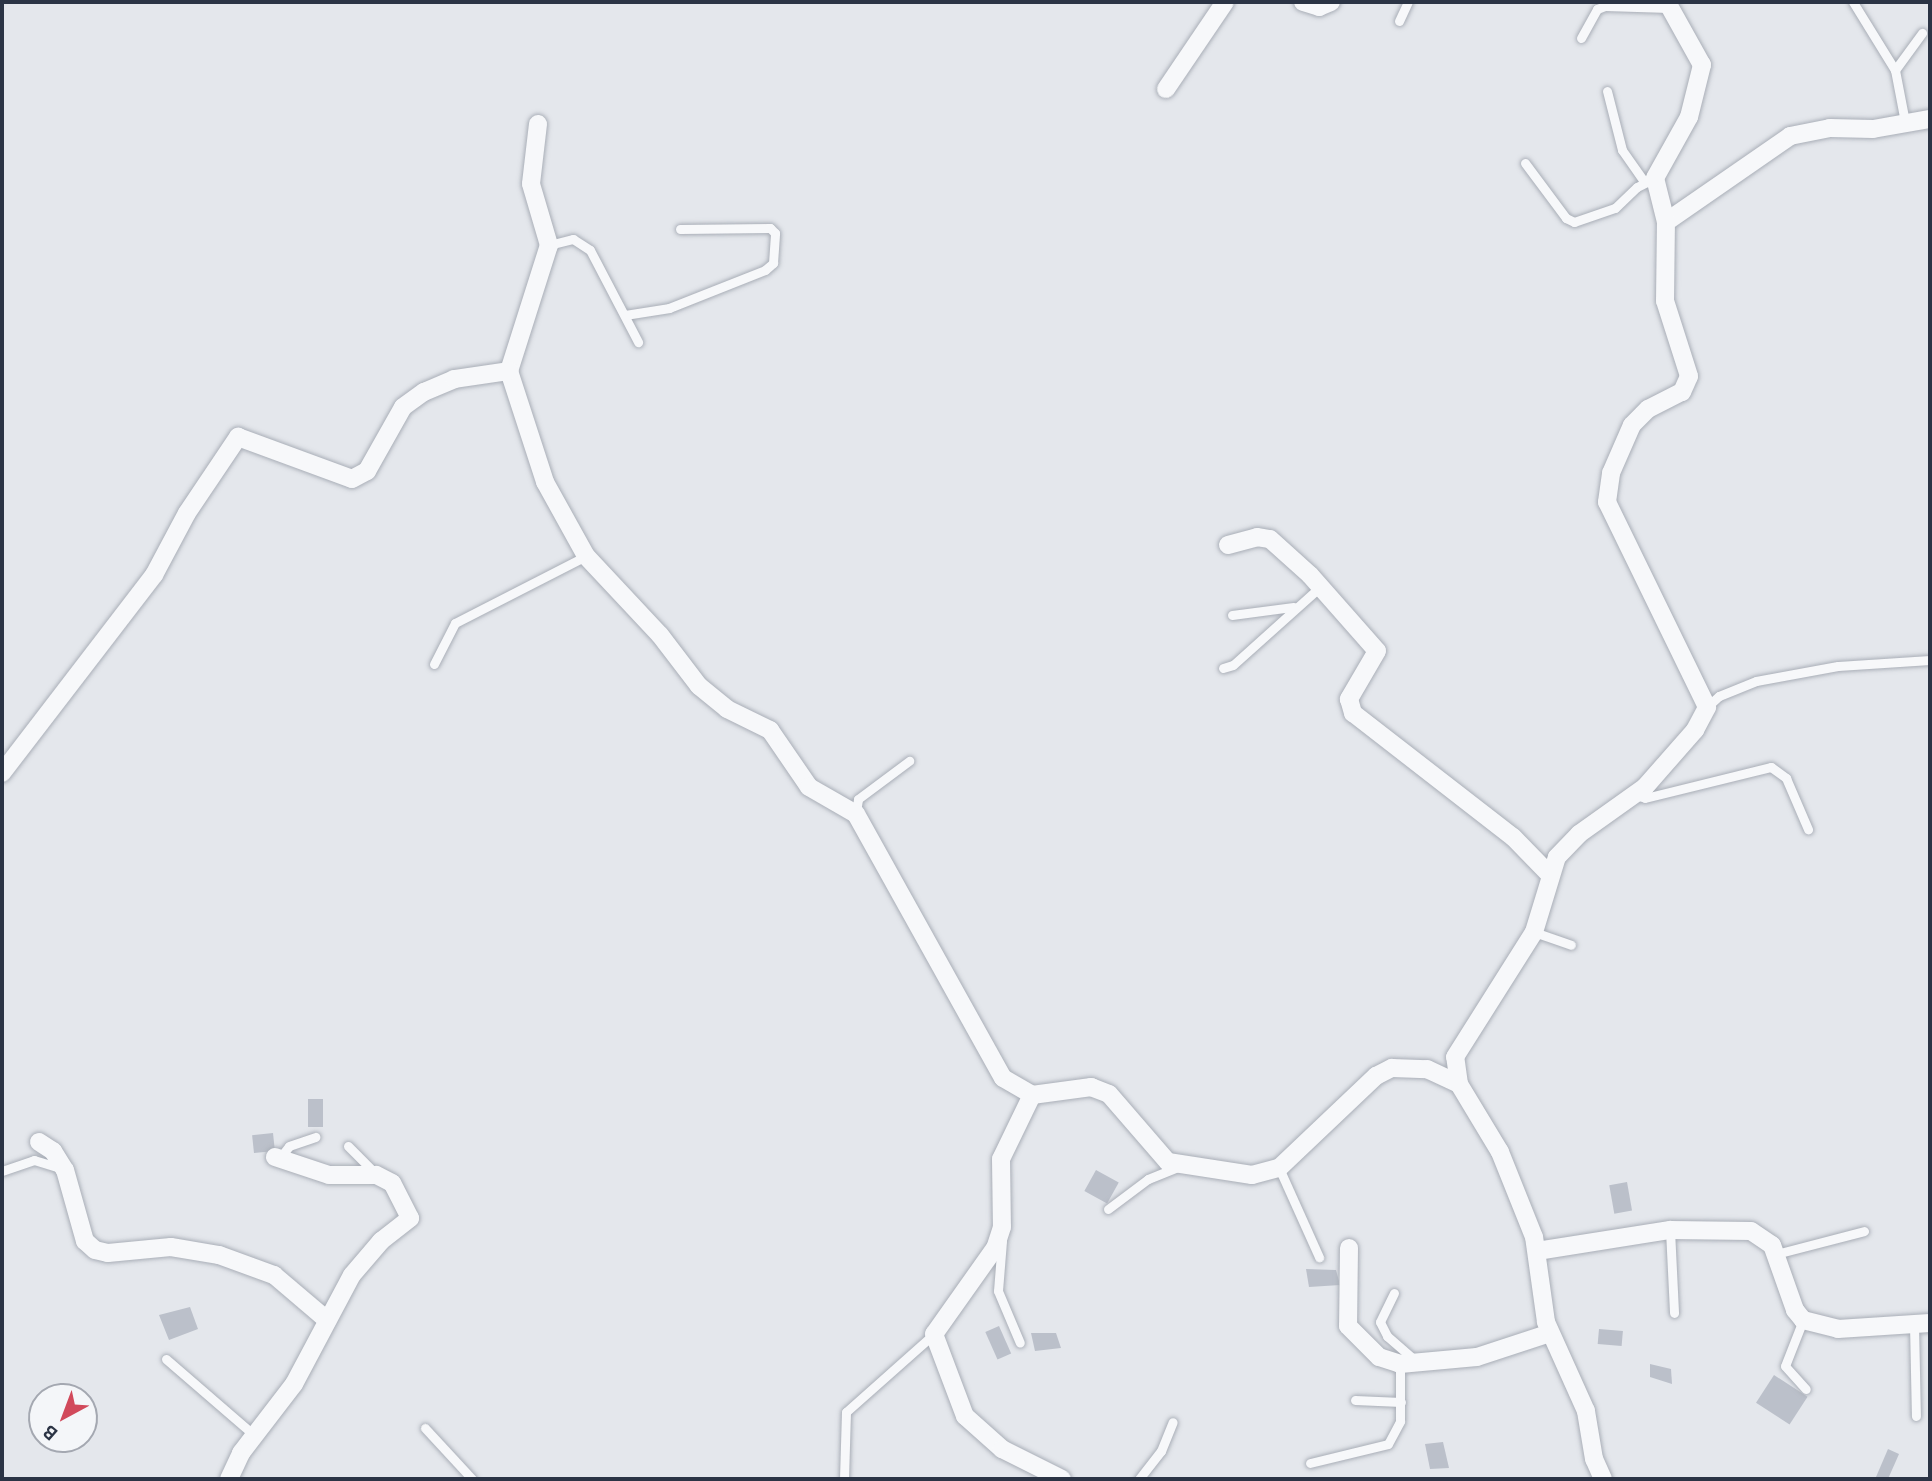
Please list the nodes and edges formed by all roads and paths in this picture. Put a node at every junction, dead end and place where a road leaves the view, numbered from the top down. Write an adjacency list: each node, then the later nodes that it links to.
1 (1225, 2): 11 (street)
2 (1303, 2): 3 (street)
3 (1331, 2)
4 (1408, 2): 7 (lane)
5 (1853, 2): 10 (lane)
6 (1669, 5): 9 (lane); 17 (street)
7 (1399, 21)
8 (1922, 33): 10 (lane)
9 (1581, 38)
10 (1895, 70): 14 (lane)
11 (1166, 89)
12 (1607, 91): 17 (lane)
13 (1930, 119): 14 (street)
14 (1905, 122): 18 (street)
15 (538, 124): 20 (street)
16 (1525, 163): 17 (lane)
17 (1649, 180): 18 (street)
18 (1666, 222): 32 (street)
19 (680, 229): 21 (lane)
20 (549, 245): 21 (lane); 23 (street)
21 (625, 315): 22 (lane)
22 (638, 342)
23 (509, 371): 25 (street); 34 (street)
24 (1228, 545): 26 (street)
25 (586, 556): 30 (lane); 36 (street)
26 (1321, 587): 27 (lane); 38 (street)
27 (1295, 607): 28 (lane); 31 (lane)
28 (1232, 615)
29 (1930, 660): 32 (lane)
30 (434, 664)
31 (1223, 668)
32 (1707, 708): 35 (street)
33 (909, 761): 36 (lane)
34 (2, 773)
35 (1636, 795): 37 (lane); 38 (street)
36 (856, 814): 42 (street)
37 (1808, 829)
38 (1549, 874): 39 (street)
39 (1534, 932): 40 (lane); 41 (street)
40 (1571, 945)
41 (1459, 1084): 48 (street); 57 (street)
42 (1032, 1094): 47 (street); 53 (street)
43 (315, 1138): 46 (lane)
44 (38, 1142): 49 (street)
45 (348, 1146): 51 (lane)
46 (277, 1158): 51 (street)
47 (1180, 1166): 48 (street); 52 (lane)
48 (1279, 1168): 59 (lane)
49 (65, 1170): 50 (lane); 62 (street)
50 (2, 1171)
51 (376, 1175): 62 (street)
52 (1108, 1209)
53 (1002, 1227): 66 (street); 67 (lane)
54 (1670, 1230): 57 (street); 58 (street); 61 (lane)
55 (1864, 1231): 58 (lane)
56 (1349, 1248): 69 (street)
57 (1537, 1251): 65 (street)
58 (1776, 1254): 63 (street)
59 (1319, 1257)
60 (1394, 1293): 69 (lane)
61 (1674, 1313)
62 (327, 1320): 76 (street)
63 (1803, 1320): 64 (street); 70 (lane)
64 (1922, 1324): 73 (lane)
65 (1550, 1333): 69 (street); 83 (street)
66 (934, 1334): 80 (lane); 81 (street)
67 (1020, 1343)
68 (166, 1359): 76 (lane)
69 (1408, 1362): 72 (lane)
70 (1806, 1389)
71 (1355, 1400): 72 (lane)
72 (1401, 1402): 77 (lane)
73 (1916, 1416)
74 (1173, 1422): 82 (lane)
75 (425, 1429): 79 (lane)
76 (254, 1435): 78 (street)
77 (1310, 1462)
78 (229, 1479)
79 (472, 1479)
80 (844, 1479)
81 (1062, 1479)
82 (1139, 1479)
83 (1602, 1479)

